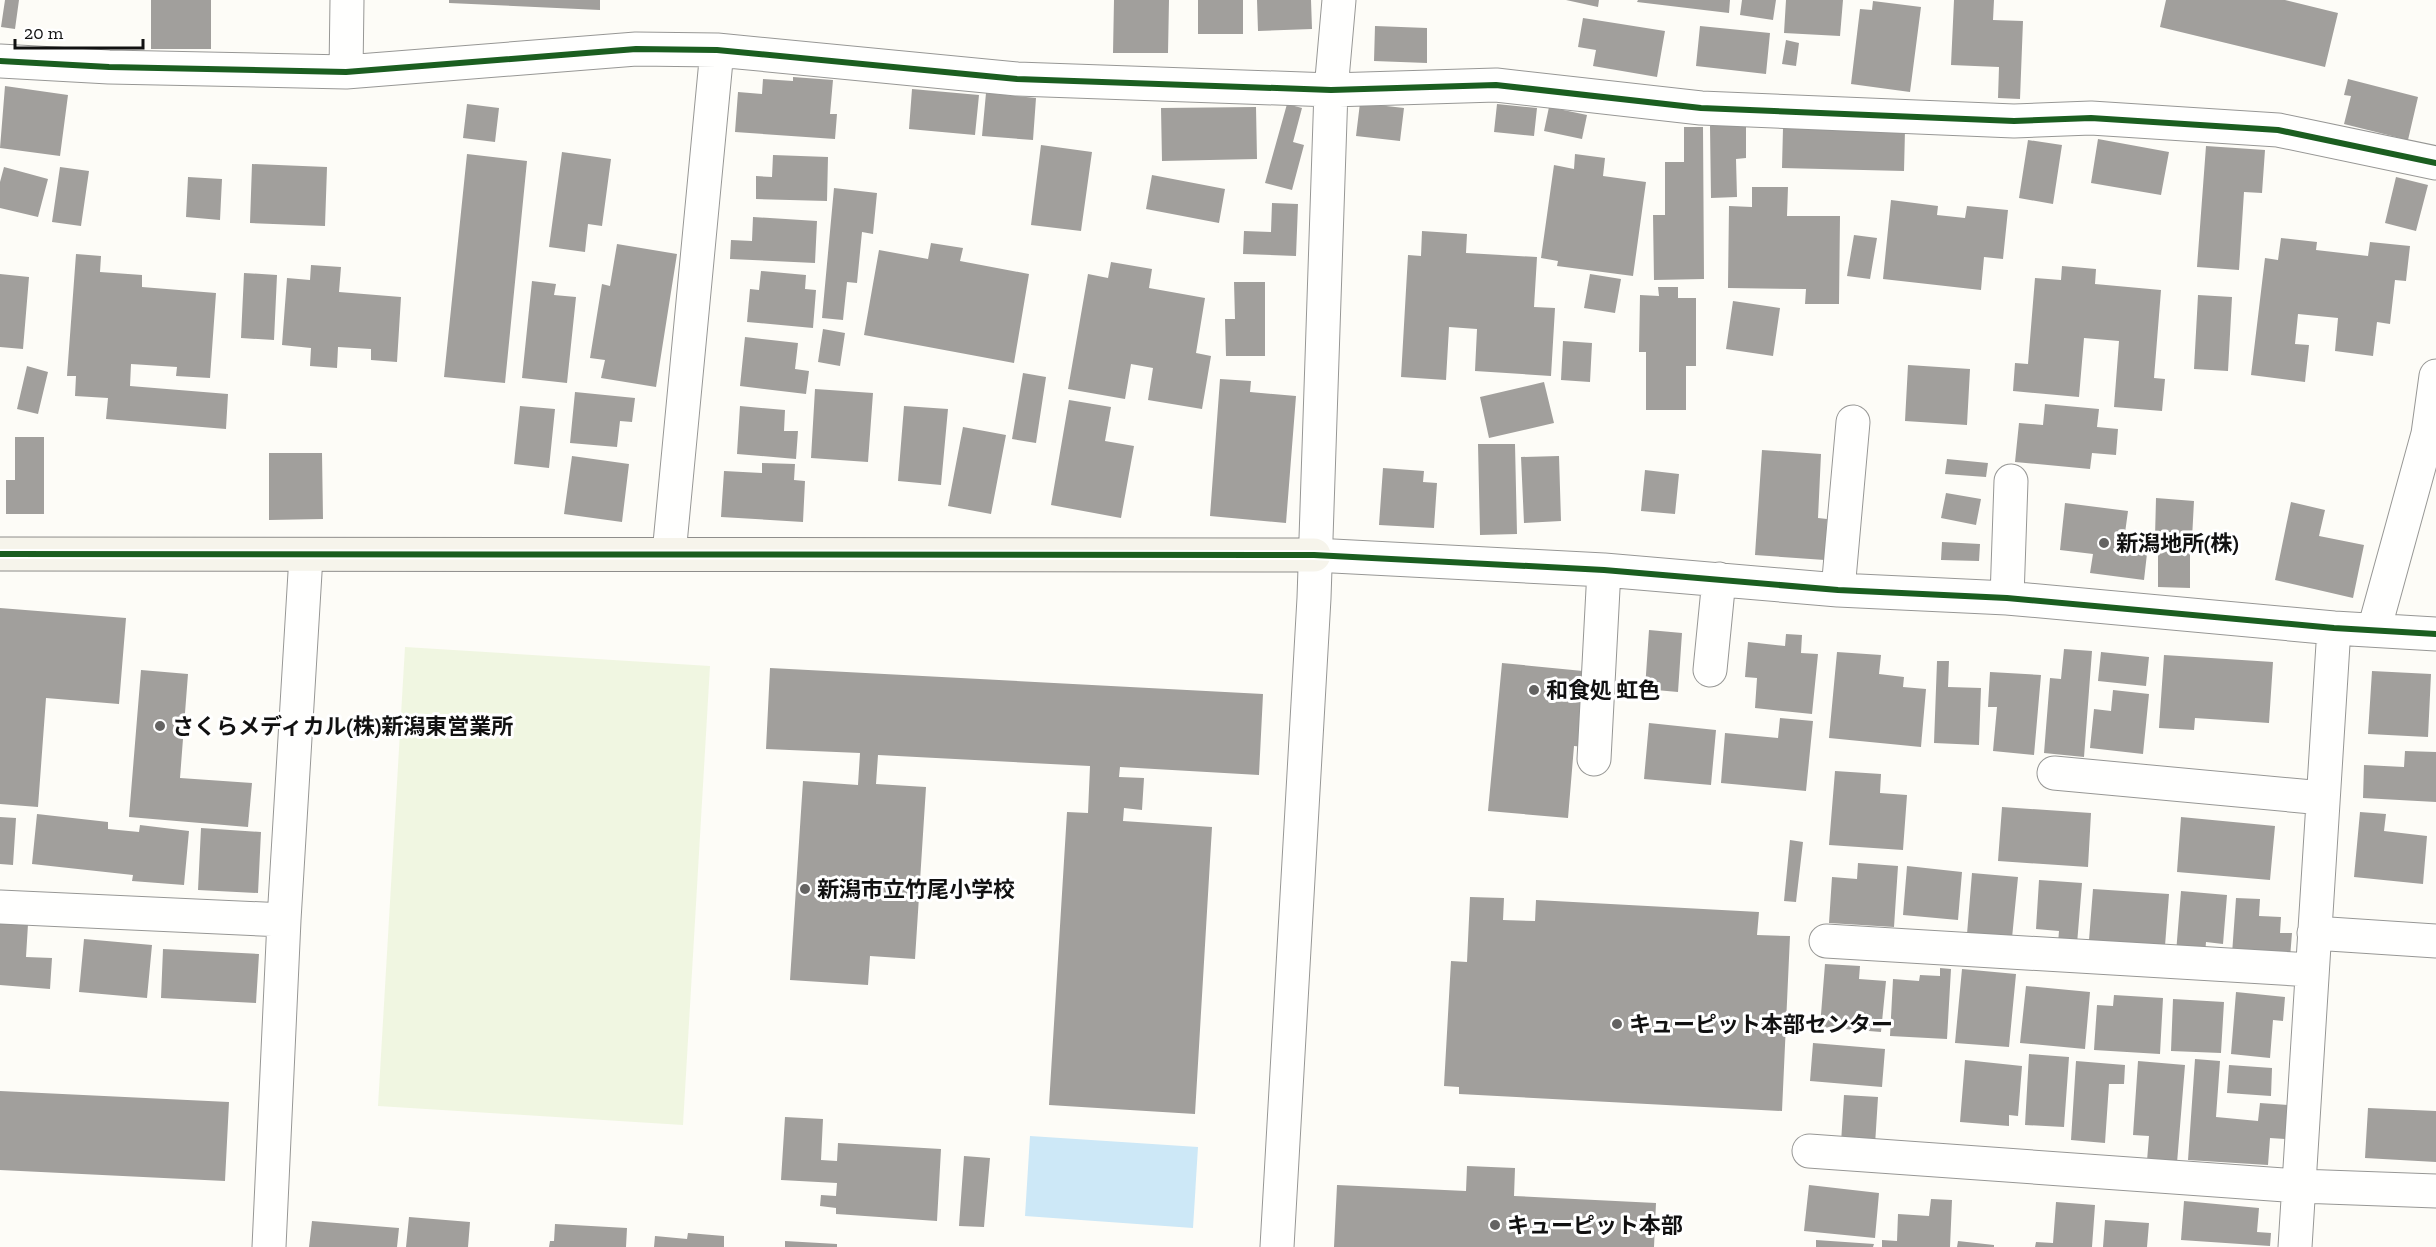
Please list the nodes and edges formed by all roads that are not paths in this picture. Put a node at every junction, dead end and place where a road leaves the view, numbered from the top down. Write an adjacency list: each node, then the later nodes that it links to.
1 (347, 0): 5 (street)
2 (1339, 0): 6 (street)
3 (717, 50): 5 (street); 6 (street); 12 (street)
4 (0, 61): 5 (street)
5 (346, 72)
6 (1331, 90): 7 (street); 13 (street)
7 (2436, 163)
8 (2436, 376): 20 (street)
9 (1853, 422): 17 (street)
10 (2011, 480): 18 (street)
11 (0, 554): 14 (street)
12 (669, 554): 13 (street); 14 (street)
13 (1314, 555): 15 (street); 36 (street)
14 (306, 556): 27 (street)
15 (1605, 570): 16 (street); 23 (street)
16 (1719, 579): 17 (street); 22 (street)
17 (1838, 590): 18 (street)
18 (2007, 598): 19 (street)
19 (2334, 628): 20 (street); 25 (street)
20 (2373, 630): 21 (street)
21 (2436, 634)
22 (1710, 670)
23 (1594, 759)
24 (2054, 773): 25 (street)
25 (2323, 798): 28 (street)
26 (0, 907): 27 (street)
27 (284, 920): 35 (street)
28 (2314, 933): 30 (street); 31 (street)
29 (1826, 941): 31 (street)
30 (2436, 941)
31 (2312, 970): 33 (street)
32 (1809, 1151): 33 (street)
33 (2299, 1186): 34 (street); 37 (street)
34 (2436, 1191)
35 (269, 1247)
36 (1277, 1247)
37 (2295, 1247)

